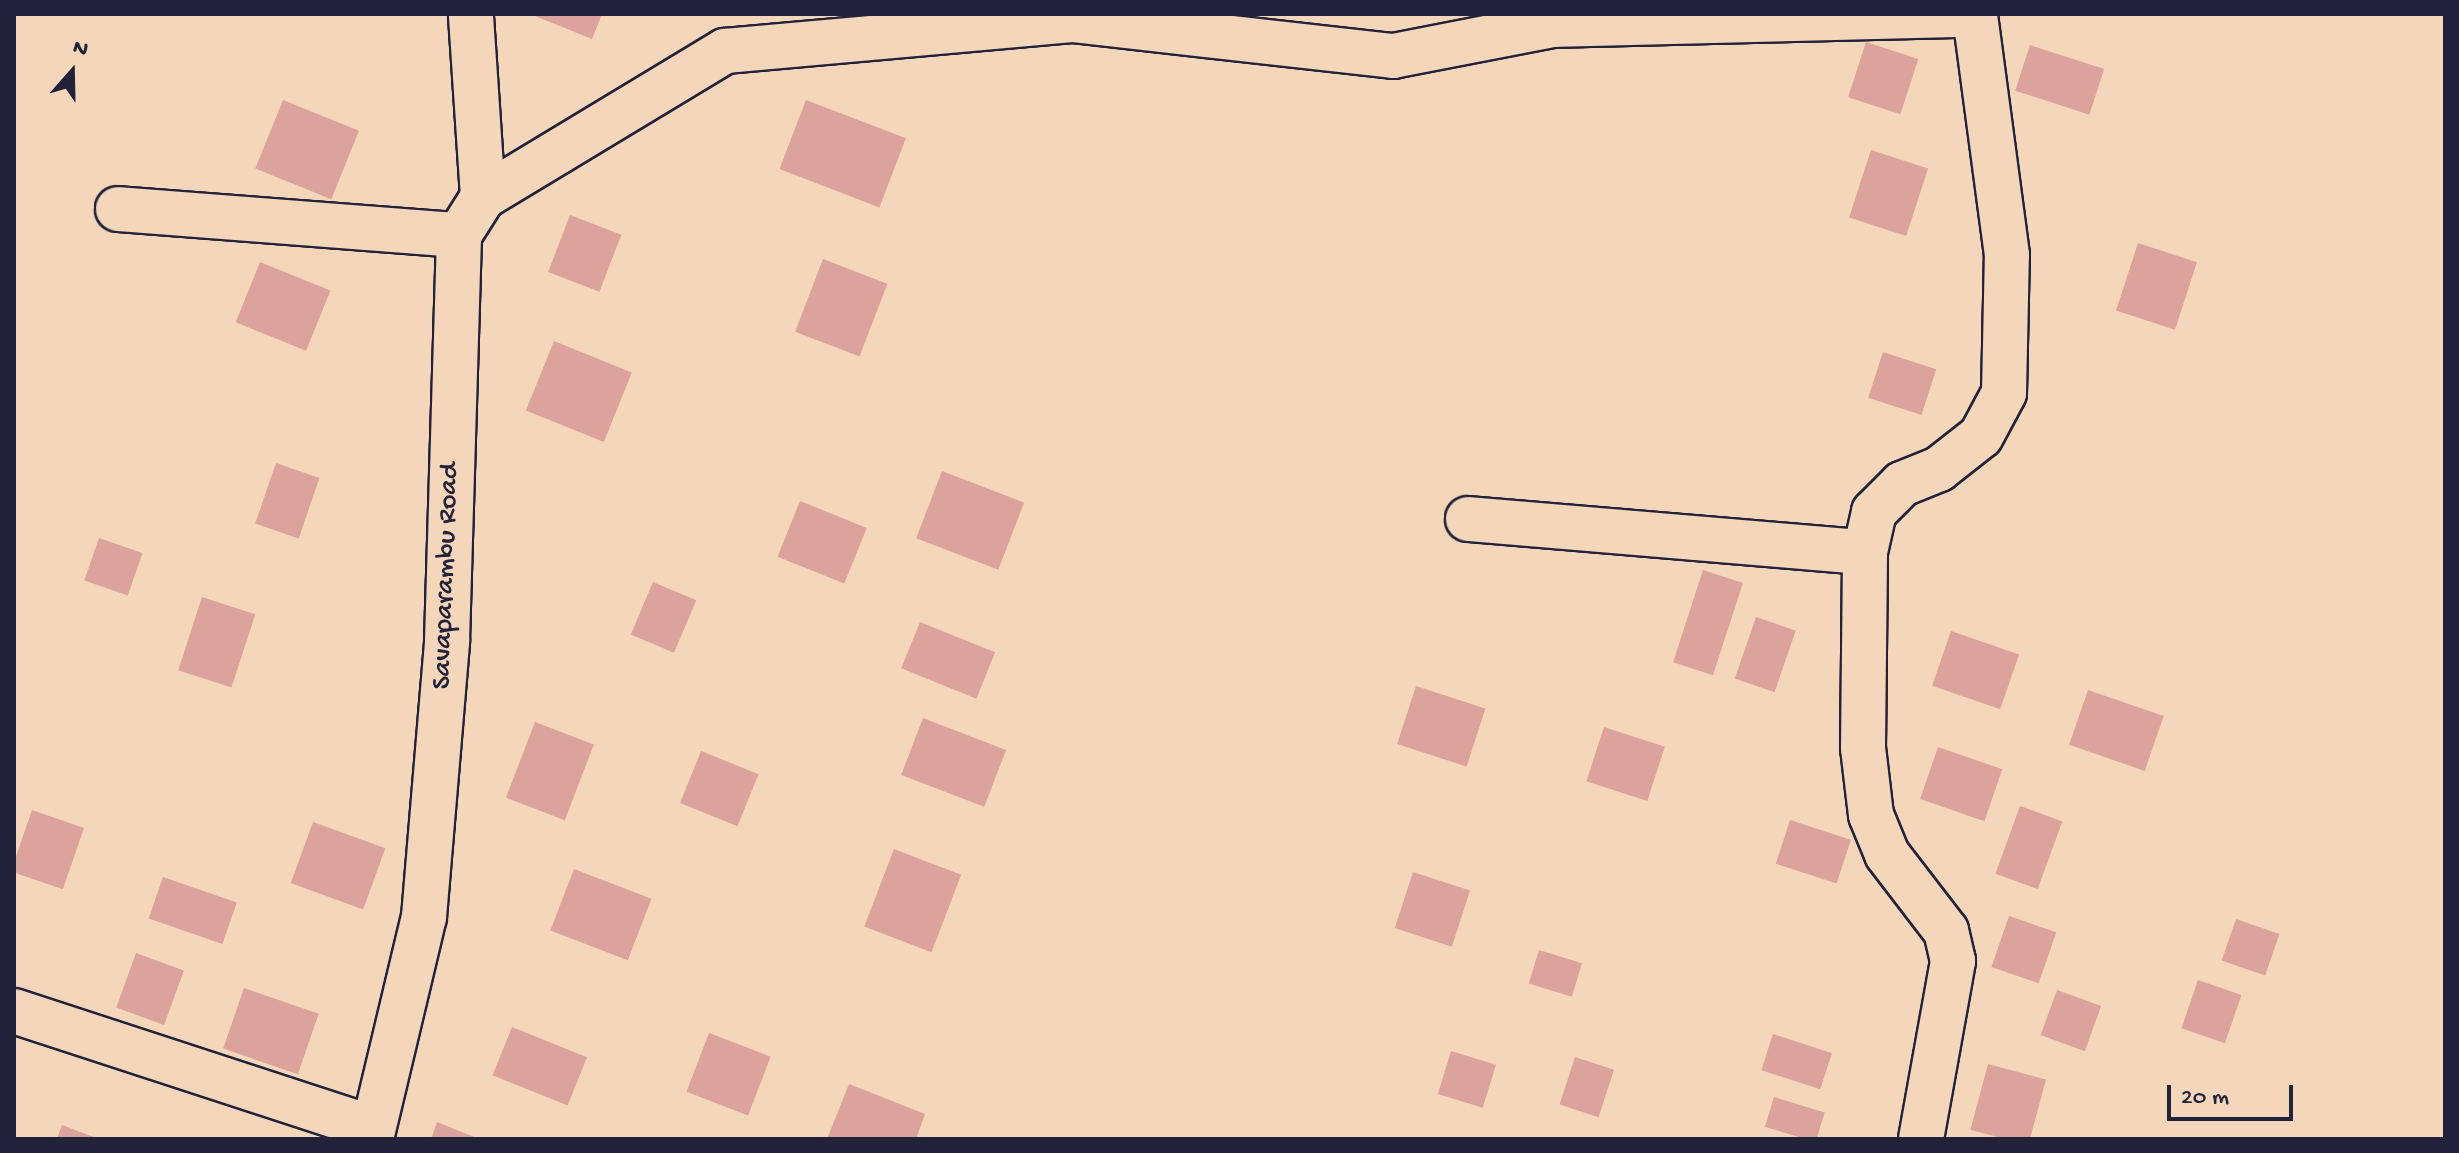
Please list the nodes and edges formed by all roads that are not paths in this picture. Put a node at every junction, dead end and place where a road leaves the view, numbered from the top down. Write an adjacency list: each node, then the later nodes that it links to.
1 (471, 14): 3 (street)
2 (1975, 14): 3 (street); 7 (street)
3 (483, 197): 5 (street)
4 (118, 209): 5 (street)
5 (459, 235): 9 (street, Savaparambu Road)
6 (1468, 519): 7 (street)
7 (1865, 552): 10 (street)
8 (14, 1011): 9 (street)
9 (372, 1133)
10 (1921, 1139)

